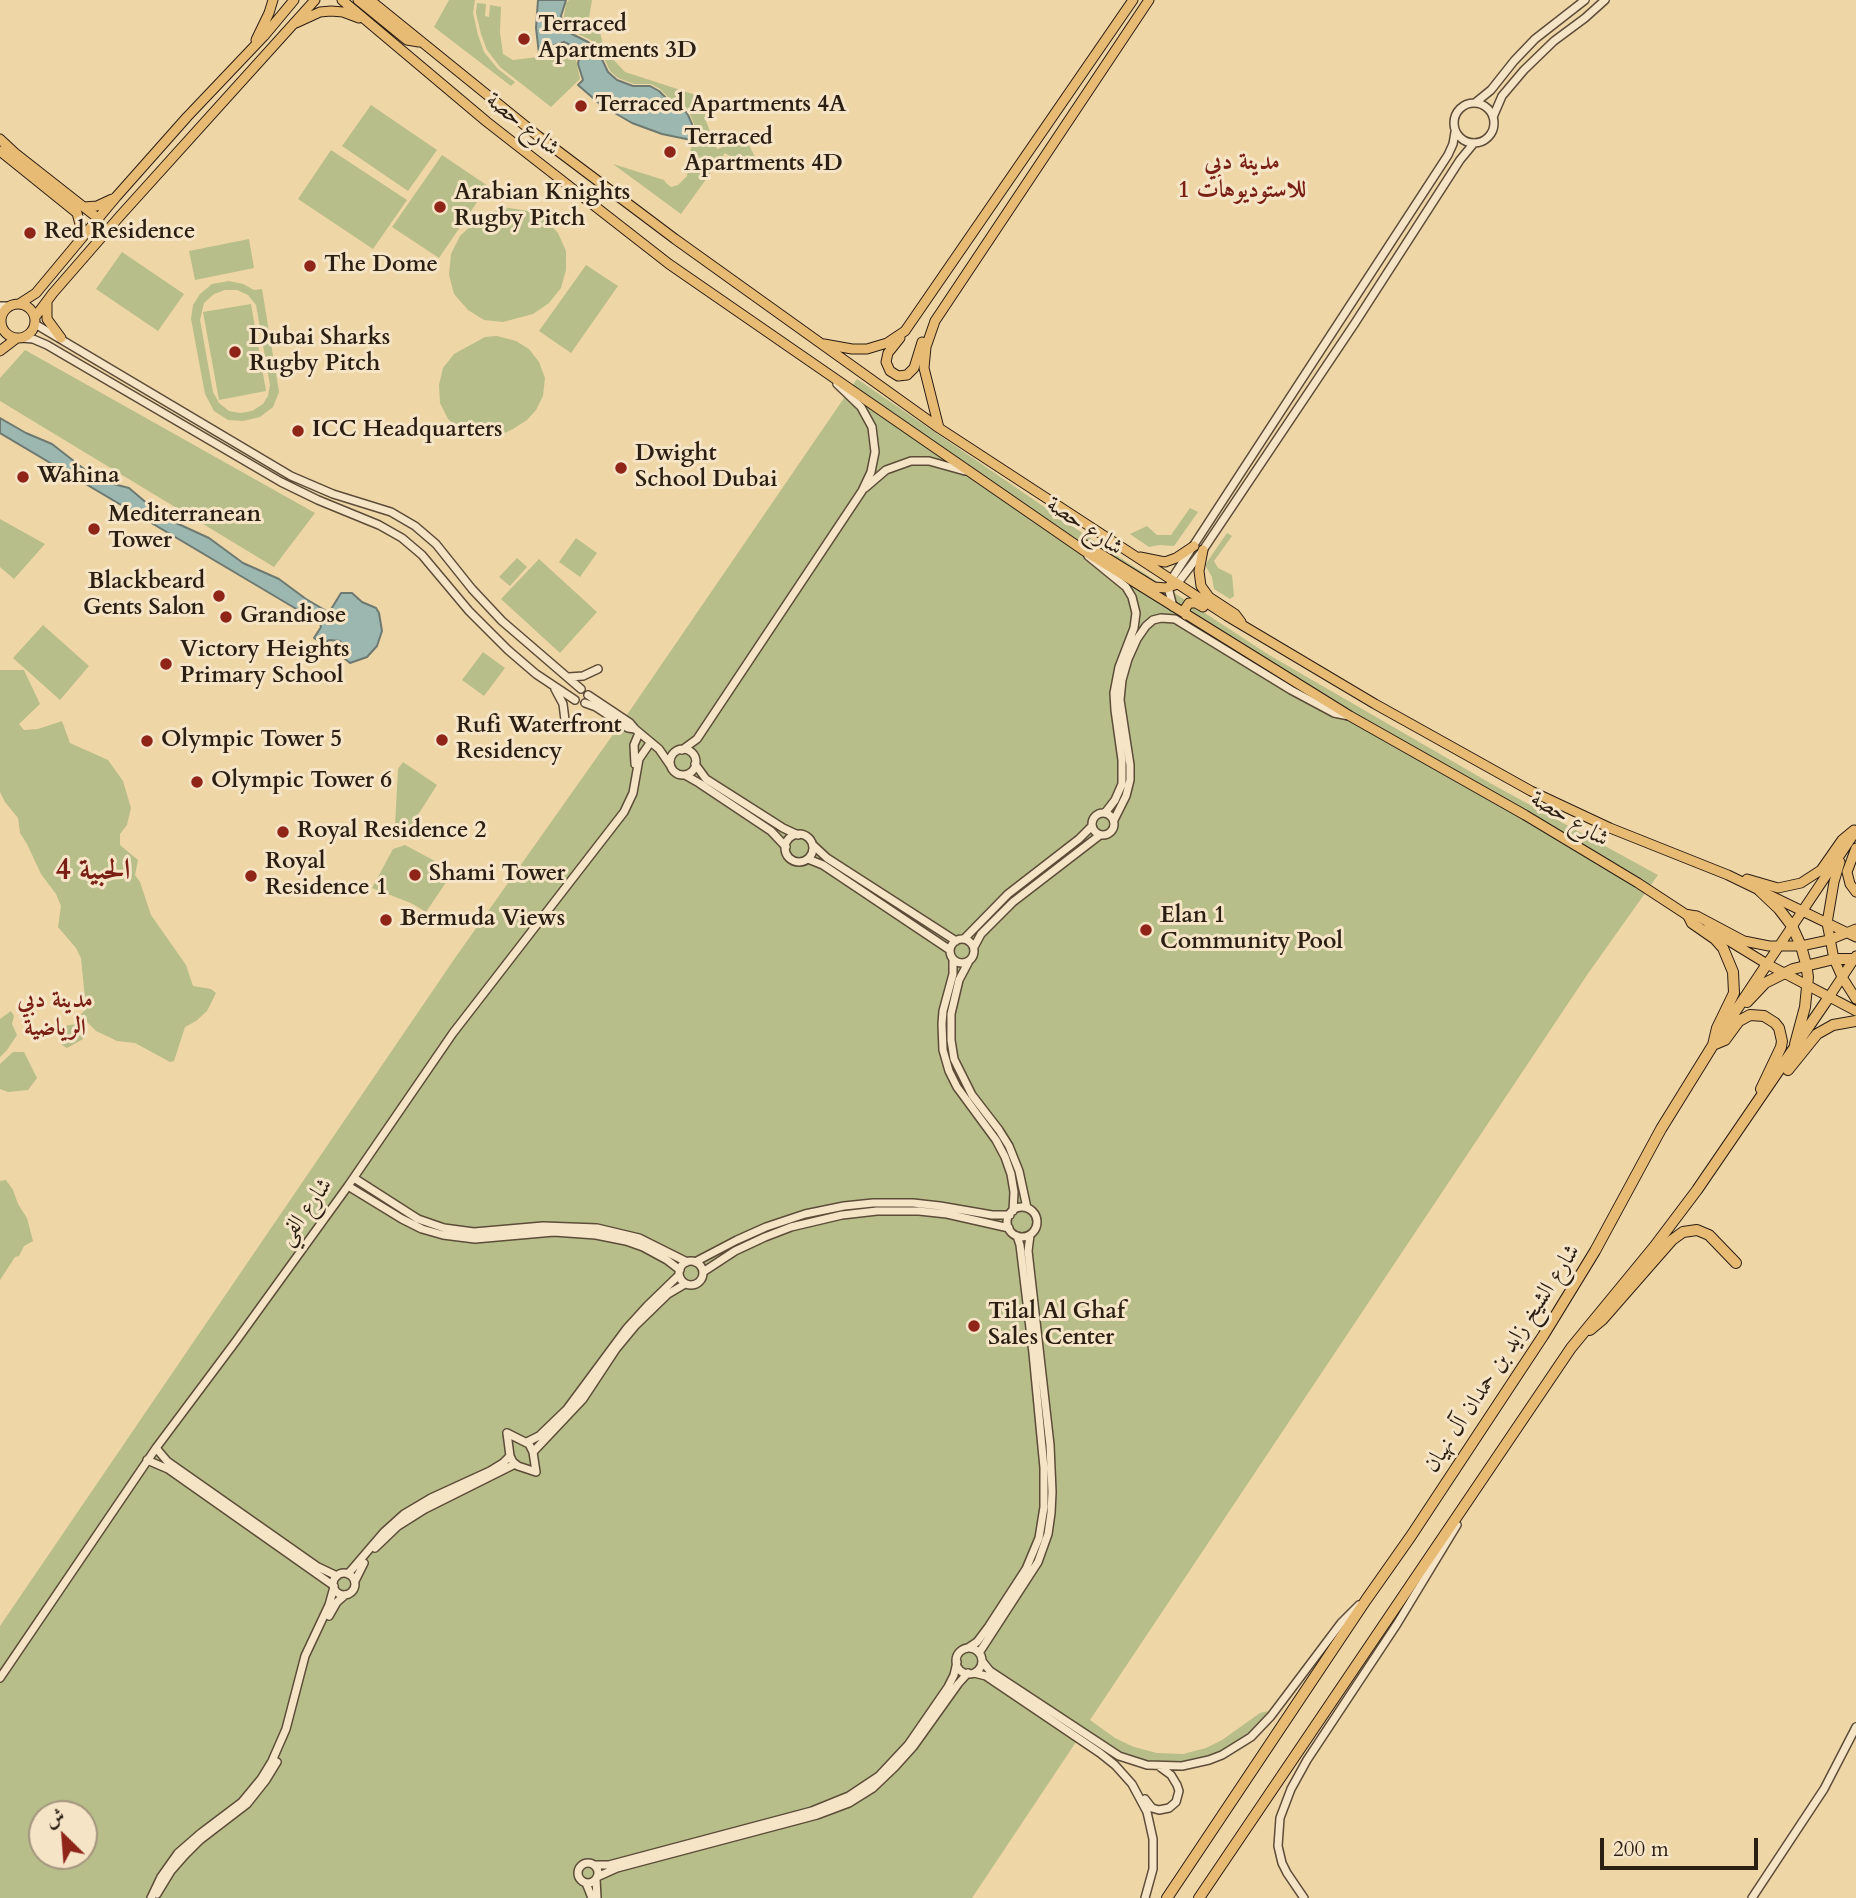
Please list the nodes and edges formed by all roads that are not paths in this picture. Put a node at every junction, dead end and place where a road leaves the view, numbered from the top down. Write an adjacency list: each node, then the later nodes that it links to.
1 (273, 0): 16 (main road)
2 (294, 0): 16 (main road)
3 (315, 0): 14 (main road)
4 (342, 0): 13 (main road, شارع حصة)
5 (358, 0): 15 (main road)
6 (370, 0): 12 (main road, شارع حصة)
7 (379, 0): 12 (main road)
8 (1133, 0): 32 (main road)
9 (1149, 0): 30 (main road)
10 (1585, 0): 17 (street)
11 (1605, 0): 18 (street)
12 (390, 18): 15 (main road, شارع حصة)
13 (366, 21): 14 (main road); 37 (main road, شارع حصة)
14 (291, 25): 27 (main road)
15 (421, 43): 35 (main road, شارع حصة)
16 (253, 47): 23 (main road)
17 (1475, 103): 18 (street); 19 (street)
18 (1493, 117): 21 (street)
19 (1455, 132): 21 (street); 44 (street)
20 (0, 139): 24 (main road)
21 (1474, 144): 44 (street)
22 (0, 151): 26 (main road)
23 (117, 197): 24 (main road); 25 (main road)
24 (84, 207): 25 (main road)
25 (99, 219): 26 (main road)
26 (79, 242): 28 (main road)
27 (47, 301): 29 (main road); 34 (main road)
28 (9, 305): 29 (main road); 31 (main road)
29 (35, 321): 33 (main road); 34 (street)
30 (935, 321): 32 (main road); 40 (main road)
31 (1, 323): 33 (main road)
32 (905, 331): 35 (main road)
33 (20, 338): 36 (main road); 38 (street)
34 (61, 338): 39 (street)
35 (821, 344): 40 (main road, شارع حصة)
36 (0, 351)
37 (824, 371): 41 (main road, شارع حصة); 42 (street)
38 (170, 416): 39 (street); 48 (street)
39 (193, 418): 46 (street)
40 (939, 428): 47 (main road, شارع حصة)
41 (969, 472): 42 (street); 43 (main road, شارع حصة)
42 (862, 491): 63 (street)
43 (1058, 533): 45 (main road, شارع حصة); 49 (main road)
44 (1199, 548): 47 (main road); 49 (street); 53 (main road)
45 (1086, 552): 50 (main road, شارع حصة); 71 (street)
46 (443, 554): 48 (street); 55 (street)
47 (1135, 556): 49 (main road, شارع حصة)
48 (429, 563): 56 (street)
49 (1173, 584): 50 (street); 52 (main road, شارع حصة)
50 (1173, 607): 51 (main road, شارع حصة)
51 (1186, 615): 52 (main road); 60 (main road, شارع حصة)
52 (1227, 616): 53 (main road, شارع حصة)
53 (1244, 626): 82 (main road, شارع حصة)
54 (598, 669): 55 (street)
55 (568, 677): 57 (street)
56 (552, 686): 59 (street); 61 (street)
57 (581, 689): 58 (street); 59 (street)
58 (586, 699): 59 (street); 62 (street)
59 (575, 700)
60 (1350, 716): 72 (street); 86 (main road, شارع حصة)
61 (565, 720)
62 (637, 731): 64 (street); 69 (street)
63 (697, 738): 66 (street); 67 (street)
64 (650, 743): 65 (street); 69 (street)
65 (659, 749): 66 (street); 68 (street)
66 (679, 751): 67 (street); 68 (street)
67 (694, 760): 70 (street); 75 (street)
68 (670, 765): 70 (street)
69 (636, 768): 113 (street, شارع الفي)
70 (685, 775): 78 (street)
71 (1105, 813): 72 (street); 73 (street)
72 (1114, 820): 76 (street)
73 (1092, 826): 76 (street); 90 (street)
74 (1856, 830): 80 (main road, شارع الشيخ زايد بن حمدان آل نهيان); 82 (main road)
75 (797, 835): 77 (street); 78 (street)
76 (1100, 835): 93 (street)
77 (813, 845): 81 (street); 90 (street)
78 (786, 847): 81 (street)
79 (1856, 848): 84 (main road)
80 (1844, 851): 85 (main road, شارع الشيخ زايد بن حمدان آل نهيان); 87 (main road)
81 (807, 859): 95 (street)
82 (1728, 875): 83 (main road, شارع حصة)
83 (1760, 891): 85 (main road, شارع حصة); 88 (highway)
84 (1856, 892)
85 (1802, 911): 87 (main road, شارع حصة); 88 (main road, شارع الشيخ زايد بن حمدان آل نهيان)
86 (1689, 915): 94 (main road); 100 (main road, شارع حصة); 110 (highway)
87 (1827, 923): 89 (main road, شارع حصة); 91 (main road)
88 (1792, 926): 92 (highway); 94 (main road, شارع الشيخ زايد بن حمدان آل نهيان)
89 (1853, 933): 91 (main road)
90 (960, 940): 93 (street); 95 (street)
91 (1829, 940): 92 (main road); 97 (main road)
92 (1801, 946): 94 (main road); 101 (highway)
93 (974, 947): 99 (street)
94 (1778, 947): 100 (main road, شارع الشيخ زايد بن حمدان آل نهيان)
95 (950, 950): 98 (street)
96 (1855, 957): 97 (highway); 103 (main road)
97 (1834, 959): 101 (highway); 103 (main road)
98 (953, 960): 99 (street); 116 (street)
99 (968, 963): 115 (street)
100 (1767, 964): 102 (main road, شارع حصة); 109 (highway, شارع الشيخ زايد بن حمدان آل نهيان)
101 (1806, 964): 102 (highway); 104 (highway)
102 (1782, 973): 104 (main road, شارع حصة); 109 (highway)
103 (1842, 977): 105 (main road); 106 (main road)
104 (1808, 987): 105 (main road, شارع حصة); 111 (highway)
105 (1829, 997): 107 (main road, شارع حصة); 111 (highway)
106 (1856, 999)
107 (1856, 1011)
108 (1856, 1021): 112 (highway)
109 (1728, 1022): 110 (highway, شارع الشيخ زايد بن حمدان آل نهيان)
110 (1713, 1045): 112 (highway); 138 (highway, شارع الشيخ زايد بن حمدان آل نهيان)
111 (1791, 1055): 112 (highway)
112 (1757, 1103): 125 (highway)
113 (354, 1178): 114 (street, شارع الفي); 120 (street)
114 (348, 1186): 123 (street); 128 (street, شارع الفي)
115 (1027, 1208): 116 (street); 118 (street)
116 (1011, 1213): 117 (street); 120 (street)
117 (1009, 1228): 119 (street); 122 (street)
118 (1030, 1235): 119 (street); 140 (street)
119 (1017, 1236): 139 (street)
120 (691, 1262): 122 (street); 123 (street)
121 (1736, 1264): 125 (highway)
122 (703, 1272): 124 (street)
123 (679, 1273): 124 (street); 127 (street)
124 (685, 1284): 129 (street)
125 (1583, 1333): 126 (highway)
126 (1510, 1438): 154 (highway); 155 (street)
127 (527, 1442): 129 (street); 130 (street)
128 (156, 1448): 131 (street, شارع الفي); 134 (street)
129 (533, 1452): 132 (street)
130 (510, 1455): 132 (street); 133 (street)
131 (147, 1460): 136 (street); 143 (street, شارع الفي)
132 (516, 1464): 135 (street)
133 (348, 1574): 134 (street); 135 (street)
134 (337, 1576): 136 (street)
135 (355, 1581): 137 (street)
136 (334, 1587): 137 (street); 150 (street)
137 (345, 1595): 150 (street)
138 (1366, 1600): 145 (street); 153 (highway, شارع الشيخ زايد بن حمدان آل نهيان)
139 (968, 1648): 140 (street); 141 (street)
140 (981, 1657): 142 (street); 145 (street)
141 (957, 1662): 142 (street); 147 (street)
142 (971, 1673): 146 (street); 148 (street)
143 (0, 1678)
144 (1856, 1727): 156 (street)
145 (1160, 1767): 146 (street)
146 (1137, 1791): 152 (street)
147 (594, 1865): 148 (street); 149 (street)
148 (597, 1878): 149 (street); 151 (street)
149 (586, 1883): 151 (street)
150 (153, 1898)
151 (595, 1898)
152 (1145, 1898)
153 (1167, 1898)
154 (1199, 1898)
155 (1304, 1898)
156 (1752, 1898)

